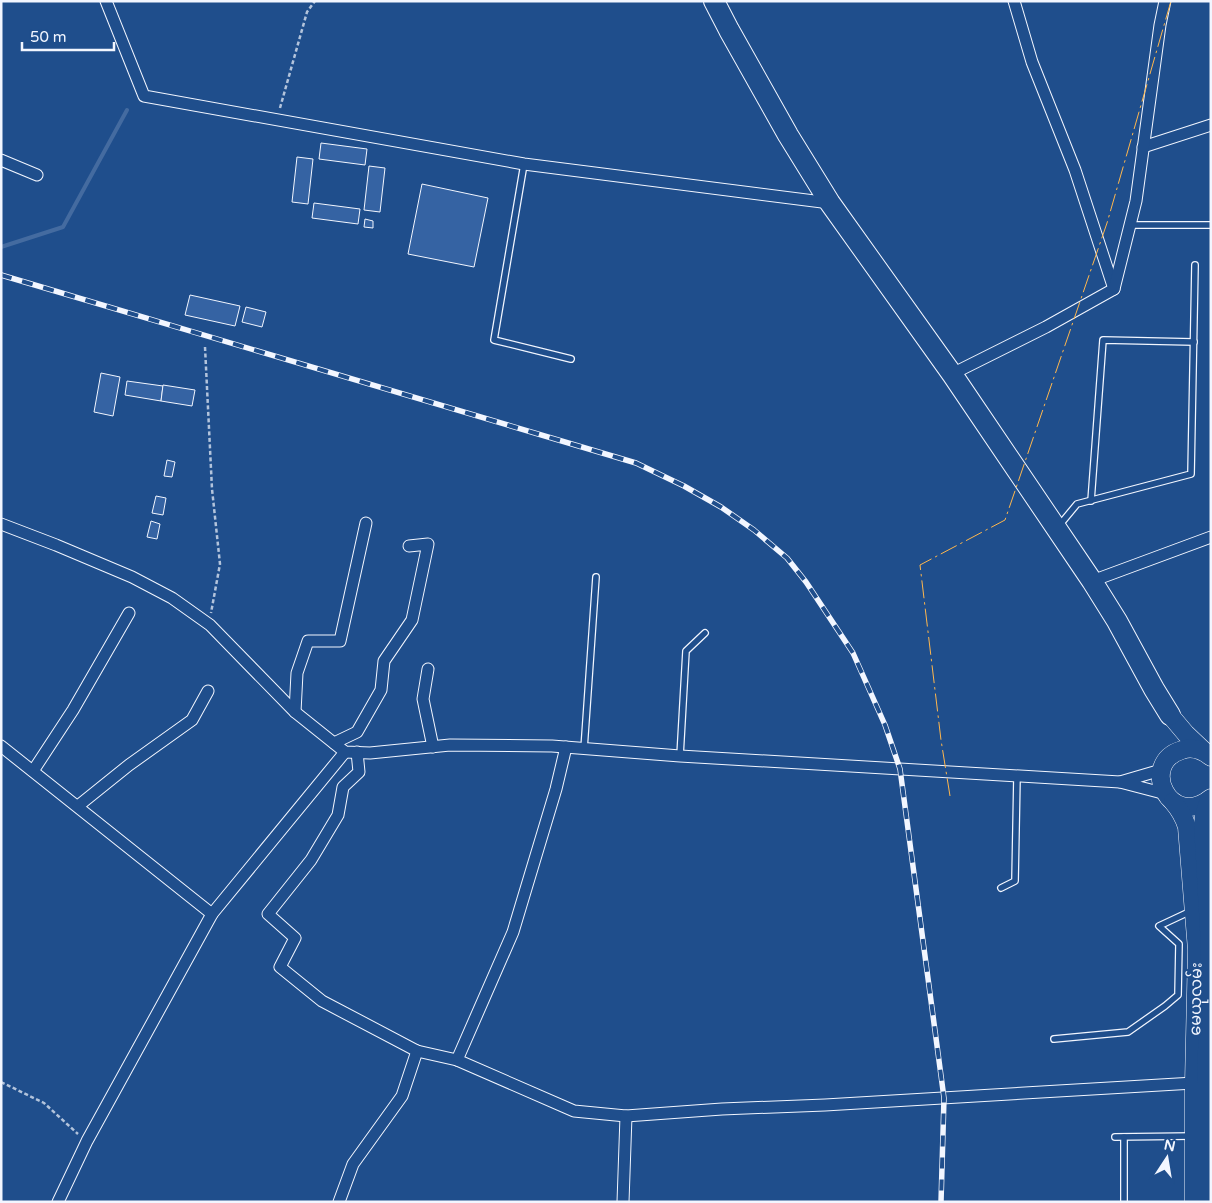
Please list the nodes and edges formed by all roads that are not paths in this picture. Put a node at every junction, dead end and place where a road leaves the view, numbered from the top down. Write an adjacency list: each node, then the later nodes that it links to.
1 (106, 1): 8 (street)
2 (714, 1): 10 (highway)
3 (1014, 1): 14 (street)
4 (1165, 1): 6 (street)
5 (1211, 125): 6 (street)
6 (1143, 147): 11 (street)
7 (1, 160): 9 (street)
8 (524, 164): 10 (street); 16 (lane)
9 (37, 175)
10 (830, 203): 17 (highway)
11 (1130, 226): 12 (lane); 14 (street)
12 (1211, 226)
13 (1195, 265): 15 (lane)
14 (1114, 289): 17 (street)
15 (1194, 342): 18 (lane); 18 (lane)
16 (571, 359)
17 (952, 374): 21 (highway)
18 (1091, 500): 21 (lane)
19 (366, 523): 30 (street)
20 (1, 524): 30 (street)
21 (1057, 528): 25 (highway)
22 (1211, 537): 25 (street)
23 (409, 546): 32 (street)
24 (596, 578): 36 (lane)
25 (1092, 581): 31 (highway)
26 (129, 613): 42 (street)
27 (705, 633): 40 (lane)
28 (428, 668): 34 (street)
29 (208, 691): 47 (street)
30 (295, 712): 32 (street)
31 (1170, 715): 39 (main road); 41 (main road)
32 (334, 743): 37 (street)
33 (1, 746): 42 (street)
34 (433, 746): 35 (street); 38 (street)
35 (566, 747): 36 (street); 54 (street)
36 (584, 749): 40 (street)
37 (345, 752): 38 (street); 50 (street)
38 (357, 752): 52 (street)
39 (1208, 755): 41 (main road)
40 (680, 756): 43 (street)
41 (1162, 768): 44 (street); 45 (main road, မေယုလမ်း)
42 (33, 771): 47 (street)
43 (1017, 776): 44 (street); 48 (lane)
44 (1120, 782): 45 (street)
45 (1169, 798): 46 (main road); 49 (main road, မေယုလမ်း)
46 (1210, 799): 53 (main road, မေယုလမ်း)
47 (78, 806): 50 (street)
48 (1001, 888)
49 (1193, 910): 51 (lane); 55 (main road, မေယုလမ်း)
50 (212, 914): 60 (street)
51 (1054, 1038)
52 (417, 1051): 54 (street); 61 (street)
53 (1209, 1057): 57 (main road, မေယုလမ်း)
54 (457, 1060): 56 (street)
55 (1194, 1084): 56 (street); 57 (main road, မေယုလမ်း)
56 (626, 1116): 62 (street)
57 (1204, 1131): 59 (lane); 64 (main road, မေယုလမ်း); 65 (main road, မေယုလမ်း)
58 (1115, 1137): 59 (lane)
59 (1124, 1137): 63 (lane)
60 (58, 1202)
61 (339, 1202)
62 (623, 1202)
63 (1124, 1202)
64 (1194, 1202)
65 (1206, 1202)

